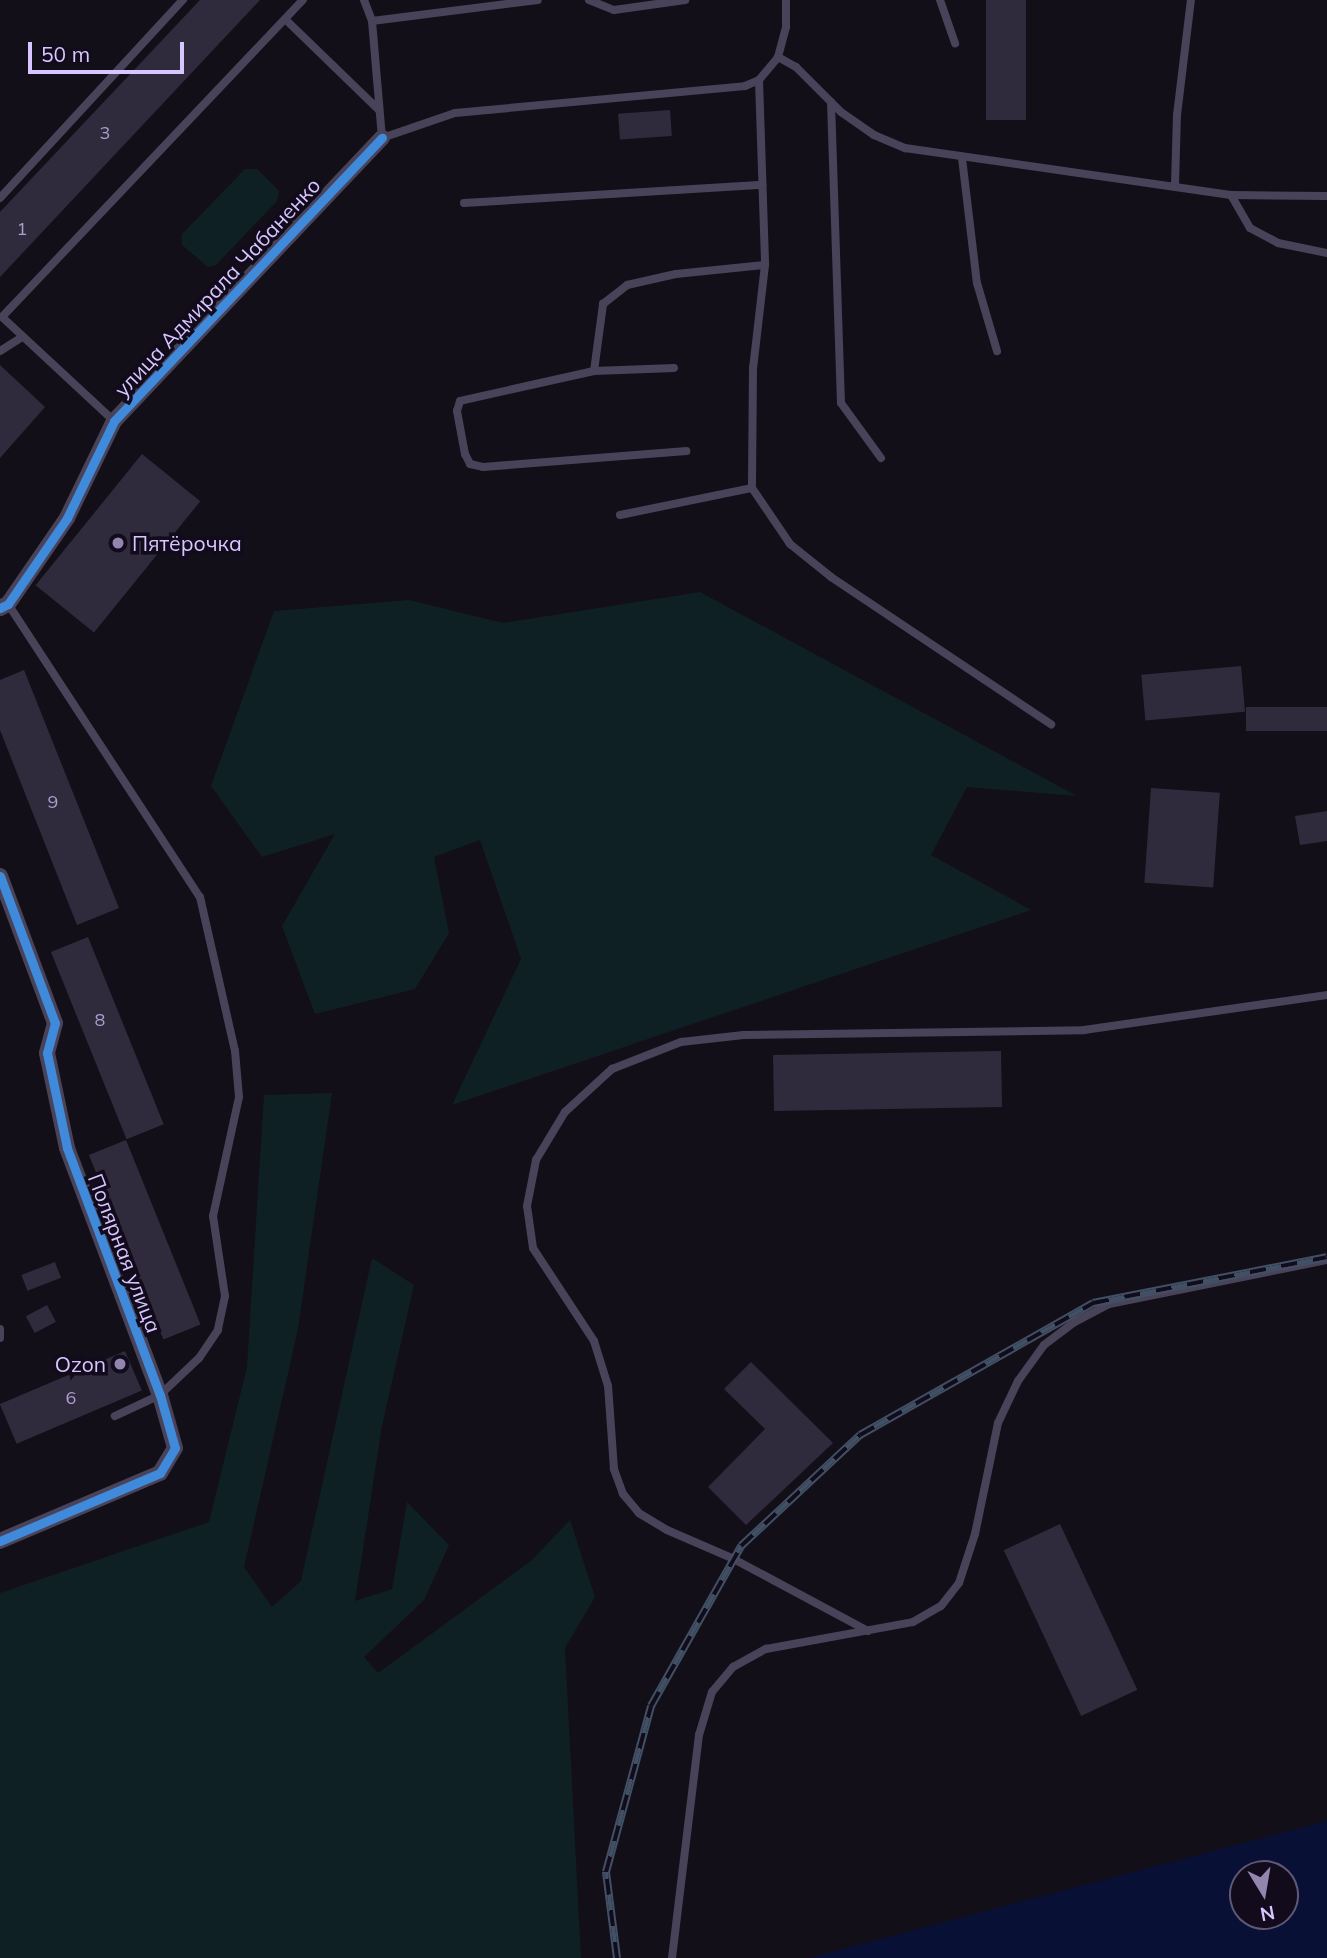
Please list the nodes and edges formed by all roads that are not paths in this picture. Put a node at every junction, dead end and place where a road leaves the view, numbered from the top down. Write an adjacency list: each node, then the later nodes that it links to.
1 (183, 0): 23 (lane)
2 (303, 0): 10 (lane, улица Адмирала Чабаненко)
3 (364, 0): 11 (lane)
4 (538, 0): 11 (lane)
5 (589, 0): 6 (lane)
6 (685, 0)
7 (786, 0): 13 (lane)
8 (940, 0): 12 (lane)
9 (1191, 0): 20 (lane)
10 (285, 19): 16 (lane); 27 (lane, улица Адмирала Чабаненко)
11 (372, 21): 16 (lane)
12 (955, 43)
13 (778, 57): 14 (lane); 15 (lane)
14 (759, 80): 17 (lane); 19 (lane)
15 (831, 102): 18 (lane); 35 (lane)
16 (379, 110): 17 (lane)
17 (382, 138): 33 (street, улица Адмирала Чабаненко)
18 (962, 158): 20 (lane); 30 (lane)
19 (762, 185): 24 (lane); 26 (lane)
20 (1175, 185): 21 (lane)
21 (1231, 195): 22 (lane); 25 (lane)
22 (1327, 196)
23 (0, 198)
24 (464, 203)
25 (1327, 253)
26 (765, 265): 32 (lane); 36 (lane)
27 (1, 316): 28 (lane, улица Адмирала Чабаненко)
28 (22, 337): 29 (lane); 33 (lane, улица Адмирала Чабаненко)
29 (0, 351)
30 (997, 351)
31 (674, 368): 32 (lane)
32 (594, 371): 34 (lane)
33 (114, 421): 38 (street, улица Адмирала Чабаненко)
34 (686, 451)
35 (881, 458)
36 (752, 488): 37 (lane); 39 (lane)
37 (620, 515)
38 (4, 606): 45 (lane)
39 (1051, 724)
40 (0, 876): 45 (street, Полярная улица)
41 (1327, 995): 48 (lane)
42 (1327, 1260): 48 (lane)
43 (0, 1329): 44 (lane)
44 (0, 1338)
45 (160, 1395): 46 (lane); 47 (street, Полярная улица)
46 (115, 1416)
47 (0, 1541)
48 (868, 1631): 49 (lane)
49 (673, 1958)

